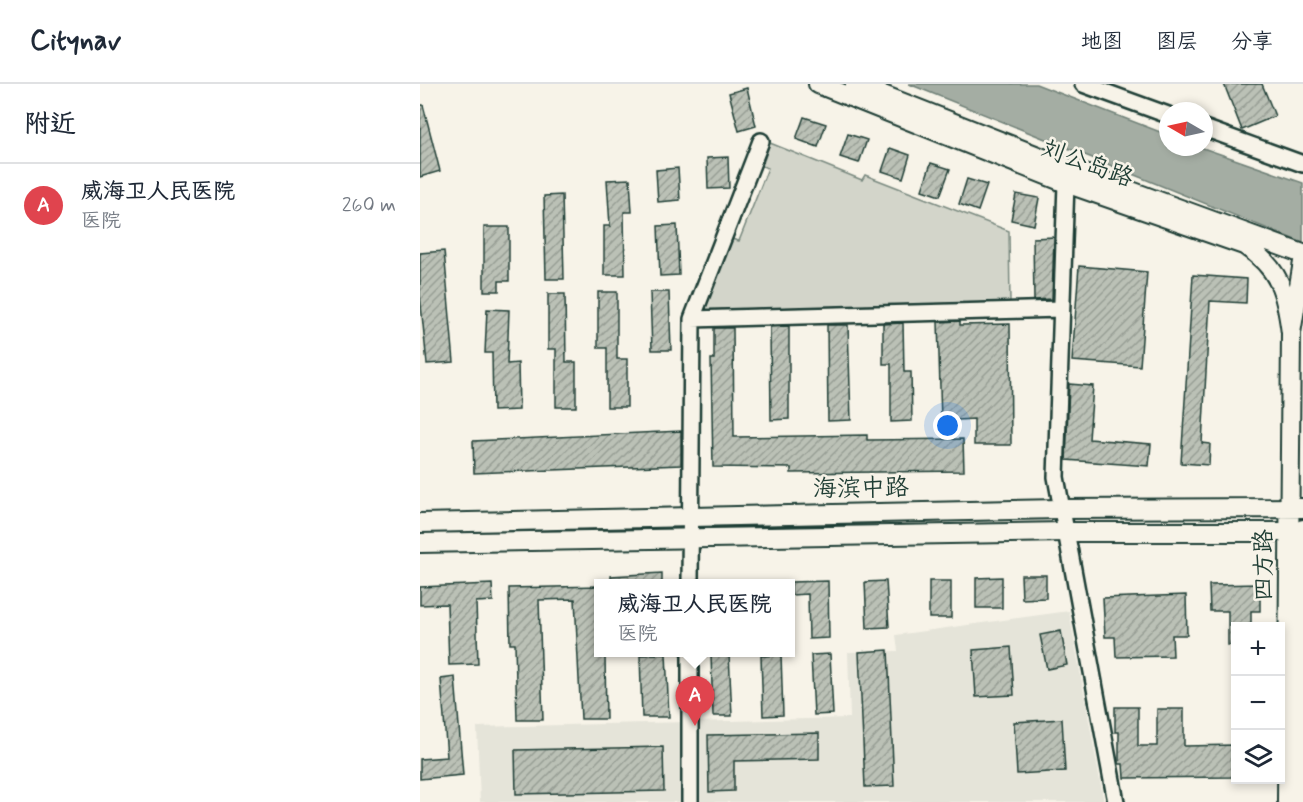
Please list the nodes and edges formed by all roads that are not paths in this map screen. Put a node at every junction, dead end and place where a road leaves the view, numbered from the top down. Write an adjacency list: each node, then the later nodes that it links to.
1 (818, 84): 8 (main road, 刘公岛路)
2 (855, 84): 8 (main road, 刘公岛路)
3 (1083, 84): 4 (street)
4 (1159, 112)
5 (1213, 131): 7 (street)
6 (761, 141): 12 (street)
7 (1303, 164)
8 (1069, 176): 9 (main road, 刘公岛路); 10 (main road, 刘公岛路); 11 (street)
9 (1244, 245): 10 (main road); 13 (main road, 刘公岛路)
10 (1303, 263): 13 (main road, 刘公岛路)
11 (1060, 309): 12 (street); 16 (street)
12 (692, 319): 18 (street)
13 (1291, 333): 14 (main road, 刘公岛路)
14 (1288, 466): 15 (main road, 刘公岛路); 17 (main road)
15 (1295, 508): 17 (main road, 海滨中路); 20 (main road, 四方路)
16 (1060, 509): 17 (main road, 海滨中路); 18 (main road, 海滨中路); 21 (street)
17 (1252, 509)
18 (690, 516): 19 (main road, 海滨中路); 22 (street)
19 (420, 524)
20 (1299, 531): 21 (main road, 海滨中路); 28 (main road, 四方路); 29 (main road, 四方路)
21 (1065, 532): 22 (main road, 海滨中路); 27 (street)
22 (690, 538): 23 (main road, 海滨中路); 24 (street)
23 (420, 543)
24 (690, 579)
25 (690, 657): 26 (street)
26 (690, 802)
27 (1116, 802)
28 (1287, 802)
29 (1301, 802)

